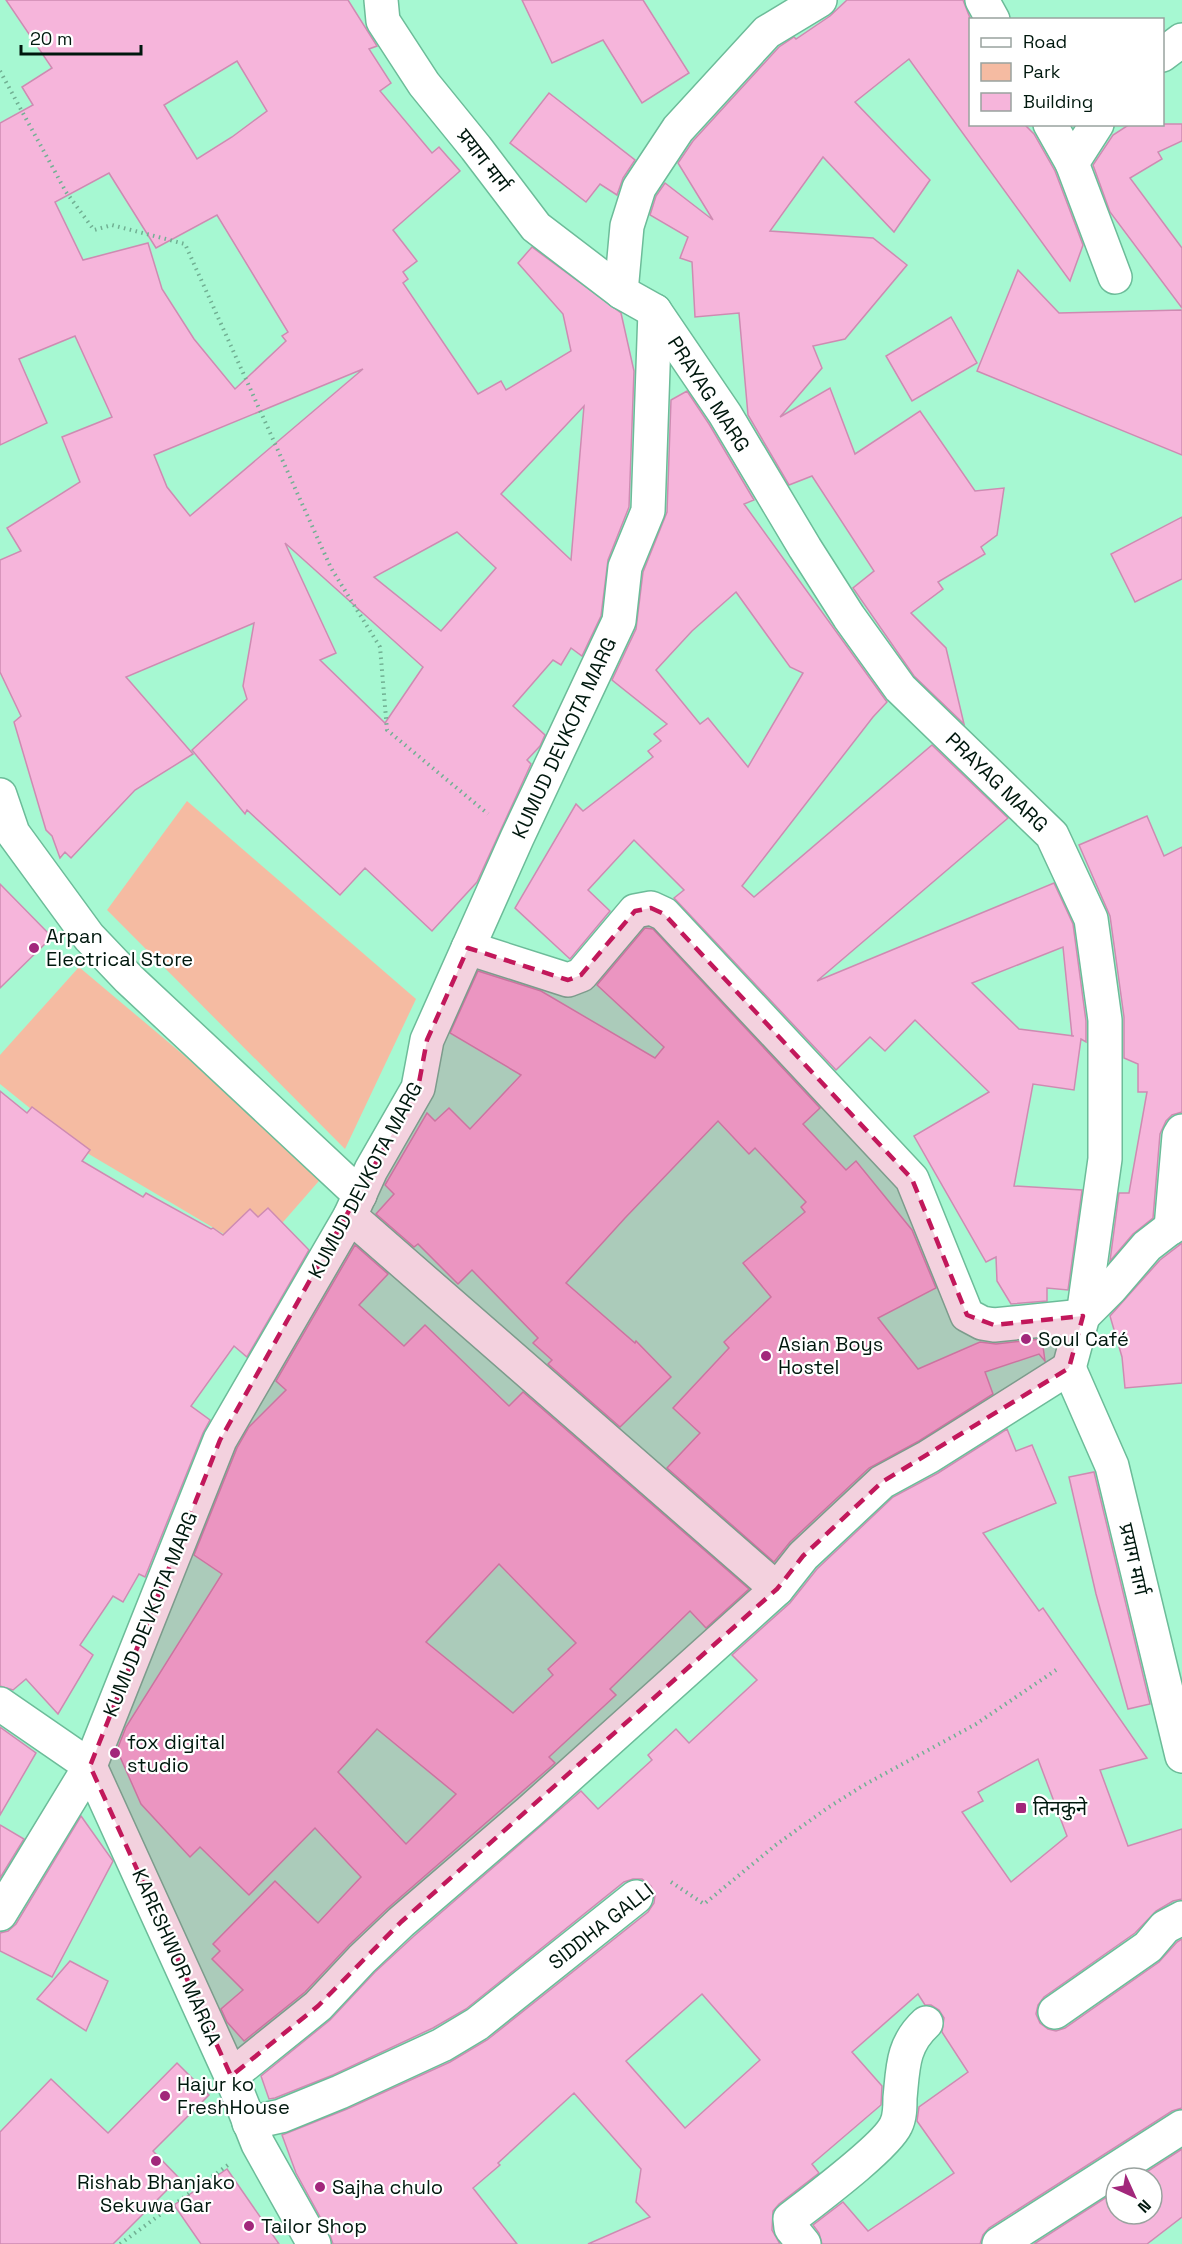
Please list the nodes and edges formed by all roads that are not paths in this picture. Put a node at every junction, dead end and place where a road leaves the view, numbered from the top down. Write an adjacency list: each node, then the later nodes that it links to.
1 (381, 0): 11 (street, प्रयाग मार्ग)
2 (820, 0): 11 (street)
3 (982, 0): 4 (street)
4 (992, 18)
5 (1182, 40): 6 (street)
6 (1164, 54)
7 (1051, 126): 9 (street)
8 (1096, 126): 9 (street)
9 (1071, 163): 10 (street)
10 (1115, 278)
11 (621, 292): 12 (street, PRAYAG MARG)
12 (655, 311): 15 (street, KUMUD DEVKOTA MARG); 19 (street, PRAYAG MARG)
13 (0, 795): 14 (street)
14 (6, 837): 17 (street)
15 (468, 948): 17 (street, KUMUD DEVKOTA MARG); 19 (street)
16 (1182, 1131): 18 (street)
17 (355, 1205): 21 (street); 24 (street, KUMUD DEVKOTA MARG)
18 (1176, 1223): 19 (street)
19 (1083, 1316): 20 (street, PRAYAG MARG)
20 (1069, 1368): 21 (street); 23 (street, प्रयाग मार्ग)
21 (777, 1589): 30 (street)
22 (0, 1704): 24 (street)
23 (1182, 1756)
24 (90, 1766): 26 (street, KUMUD DEVKOTA MARG); 30 (street, KARESHWOR MARGA)
25 (636, 1897): 32 (street, SIDDHA GALLI)
26 (0, 1914)
27 (1182, 1918): 28 (street)
28 (1055, 2012)
29 (926, 2023): 34 (street)
30 (231, 2076): 32 (street, KARESHWOR MARGA)
31 (1182, 2127): 35 (street)
32 (253, 2133): 33 (street, KARESHWOR MARGA)
33 (314, 2244)
34 (804, 2244)
35 (999, 2244)

